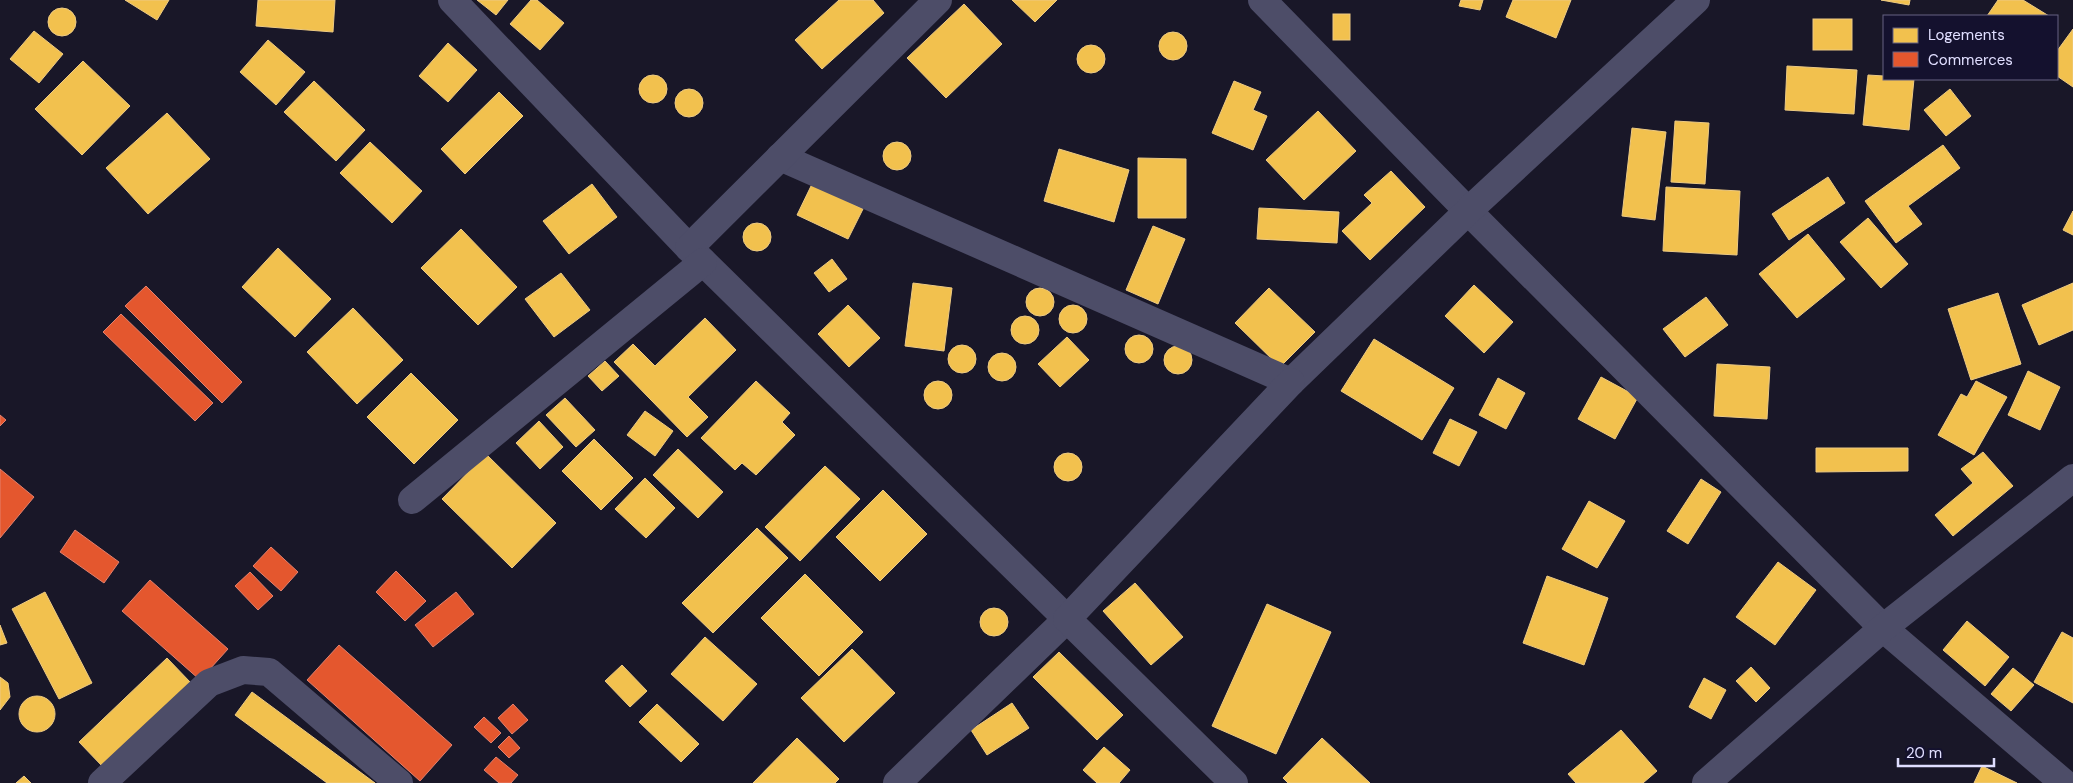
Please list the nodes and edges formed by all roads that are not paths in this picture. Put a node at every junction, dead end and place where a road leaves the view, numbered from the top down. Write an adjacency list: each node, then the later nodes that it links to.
1 (452, 0): 7 (street)
2 (938, 0): 5 (street)
3 (1262, 0): 6 (street)
4 (1696, 0): 6 (street)
5 (780, 157): 7 (street); 8 (street)
6 (1468, 211): 8 (street); 12 (street)
7 (696, 255): 10 (street); 11 (street)
8 (1292, 382): 11 (street)
9 (2073, 478): 12 (street)
10 (412, 500)
11 (1067, 619): 15 (street); 16 (street)
12 (1883, 628): 17 (street); 18 (street)
13 (102, 783): 14 (street)
14 (399, 783)
15 (897, 783)
16 (1234, 783)
17 (1706, 783)
18 (2064, 783)

